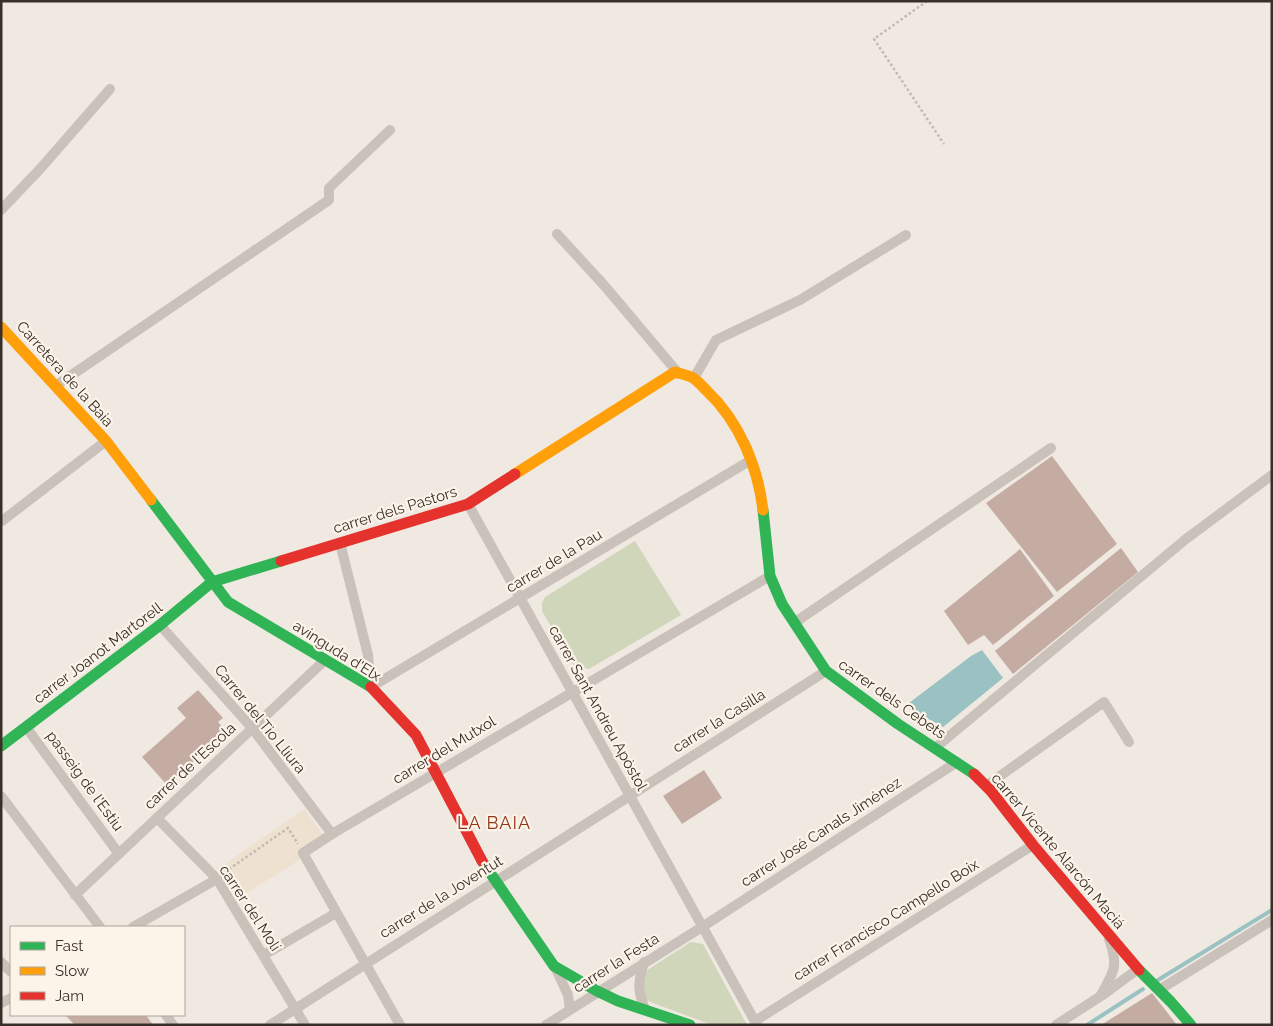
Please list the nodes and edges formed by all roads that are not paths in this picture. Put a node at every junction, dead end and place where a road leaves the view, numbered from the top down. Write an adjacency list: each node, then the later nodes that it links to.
1 (110, 89): 3 (street)
2 (390, 130): 9 (street)
3 (1, 210)
4 (556, 234): 7 (street)
5 (906, 235): 8 (street)
6 (1, 326): 9 (street, Carretera de la Baia)
7 (677, 373): 8 (street, carrer dels Cebets); 14 (street, carrer dels Pastors)
8 (694, 378): 12 (street, carrer dels Cebets)
9 (57, 385): 10 (street, Carretera de la Baia)
10 (106, 441): 15 (street); 18 (street, avinguda d'Elx)
11 (1051, 448): 20 (street)
12 (751, 460): 17 (street, carrer dels Cebets); 19 (street, carrer de la Pau)
13 (1272, 475): 30 (street)
14 (468, 504): 16 (street, carrer dels Pastors); 19 (street, carrer Sant Andreu Apòstol)
15 (2, 521)
16 (340, 543): 18 (street, carrer dels Pastors); 24 (street)
17 (770, 576): 20 (street, carrer dels Cebets); 25 (street, carrer del Mutxol)
18 (212, 582): 21 (street, carrer Joanot Martorell); 22 (street, avinguda d'Elx)
19 (520, 599): 24 (street, carrer de la Pau); 25 (street, carrer Sant Andreu Apòstol)
20 (794, 624): 23 (street, carrer dels Cebets)
21 (160, 625): 26 (street, carrer Joanot Martorell); 27 (street, Carrer del Tio Lliura)
22 (325, 660): 24 (street, avinguda d'Elx); 27 (street, carrer de l'Escola)
23 (826, 671): 30 (street, carrer dels Cebets); 34 (street, carrer la Casilla)
24 (371, 687): 32 (street, avinguda d'Elx)
25 (572, 692): 32 (street, carrer del Mutxol); 34 (street, carrer Sant Andreu Apòstol)
26 (26, 727): 29 (street, carrer Joanot Martorell); 39 (street, passeig de l'Estiu)
27 (252, 728): 36 (street, carrer de l'Escola); 37 (street, Carrer del Tio Lliura)
28 (1129, 742): 33 (street)
29 (1, 746)
30 (935, 748): 31 (street, carrer dels Cebets)
31 (957, 762): 33 (street, carrer Vicente Alarcón Maciá); 47 (street, carrer José Canals Jiménez)
32 (435, 773): 37 (street, carrer del Mutxol); 40 (street, avinguda d'Elx)
33 (986, 786): 38 (street, carrer Vicente Alarcón Maciá)
34 (629, 795): 40 (street, carrer de la Joventut); 47 (street, carrer Sant Andreu Apòstol)
35 (1, 796): 42 (street)
36 (157, 818): 39 (street, carrer de l'Escola); 41 (street, carrer del Molí)
37 (332, 834): 43 (street, carrer del Mutxol)
38 (1033, 845): 48 (street, carrer Vicente Alarcón Maciá); 62 (street, carrer Francisco Campello Boix)
39 (119, 854): 42 (street, carrer de l'Escola)
40 (495, 881): 52 (street, carrer de la Joventut); 53 (street, avinguda d'Elx)
41 (220, 884): 46 (street); 49 (street, carrer del Molí)
42 (76, 895): 45 (street)
43 (336, 913): 49 (street); 52 (street)
44 (1272, 920): 56 (street)
45 (99, 926)
46 (135, 926)
47 (702, 927): 51 (street, carrer la Festa); 62 (street, carrer Sant Andreu Apòstol)
48 (1106, 932): 54 (street, carrer Vicente Alarcón Maciá); 58 (street)
49 (264, 955): 59 (street, carrer del Molí)
50 (1, 962): 55 (street)
51 (644, 962): 57 (street, carrer la Festa); 61 (street)
52 (364, 964): 59 (street, carrer de la Joventut); 65 (street)
53 (554, 966): 57 (street, avinguda d'Elx); 60 (street)
54 (1135, 966): 56 (street, carrer Vicente Alarcón Maciá); 58 (street)
55 (10, 971)
56 (1159, 990): 69 (street, carrer Vicente Alarcón Maciá)
57 (597, 991): 60 (street, carrer la Festa); 61 (street, avinguda d'Elx)
58 (1099, 998): 68 (street)
59 (295, 1009): 63 (street, carrer de la Joventut); 64 (street, carrer del Molí)
60 (570, 1009): 66 (street, carrer la Festa)
61 (645, 1009): 67 (street, avinguda d'Elx)
62 (756, 1023)
63 (270, 1025)
64 (305, 1025)
65 (400, 1025)
66 (546, 1025)
67 (690, 1025)
68 (1056, 1025)
69 (1191, 1025)

